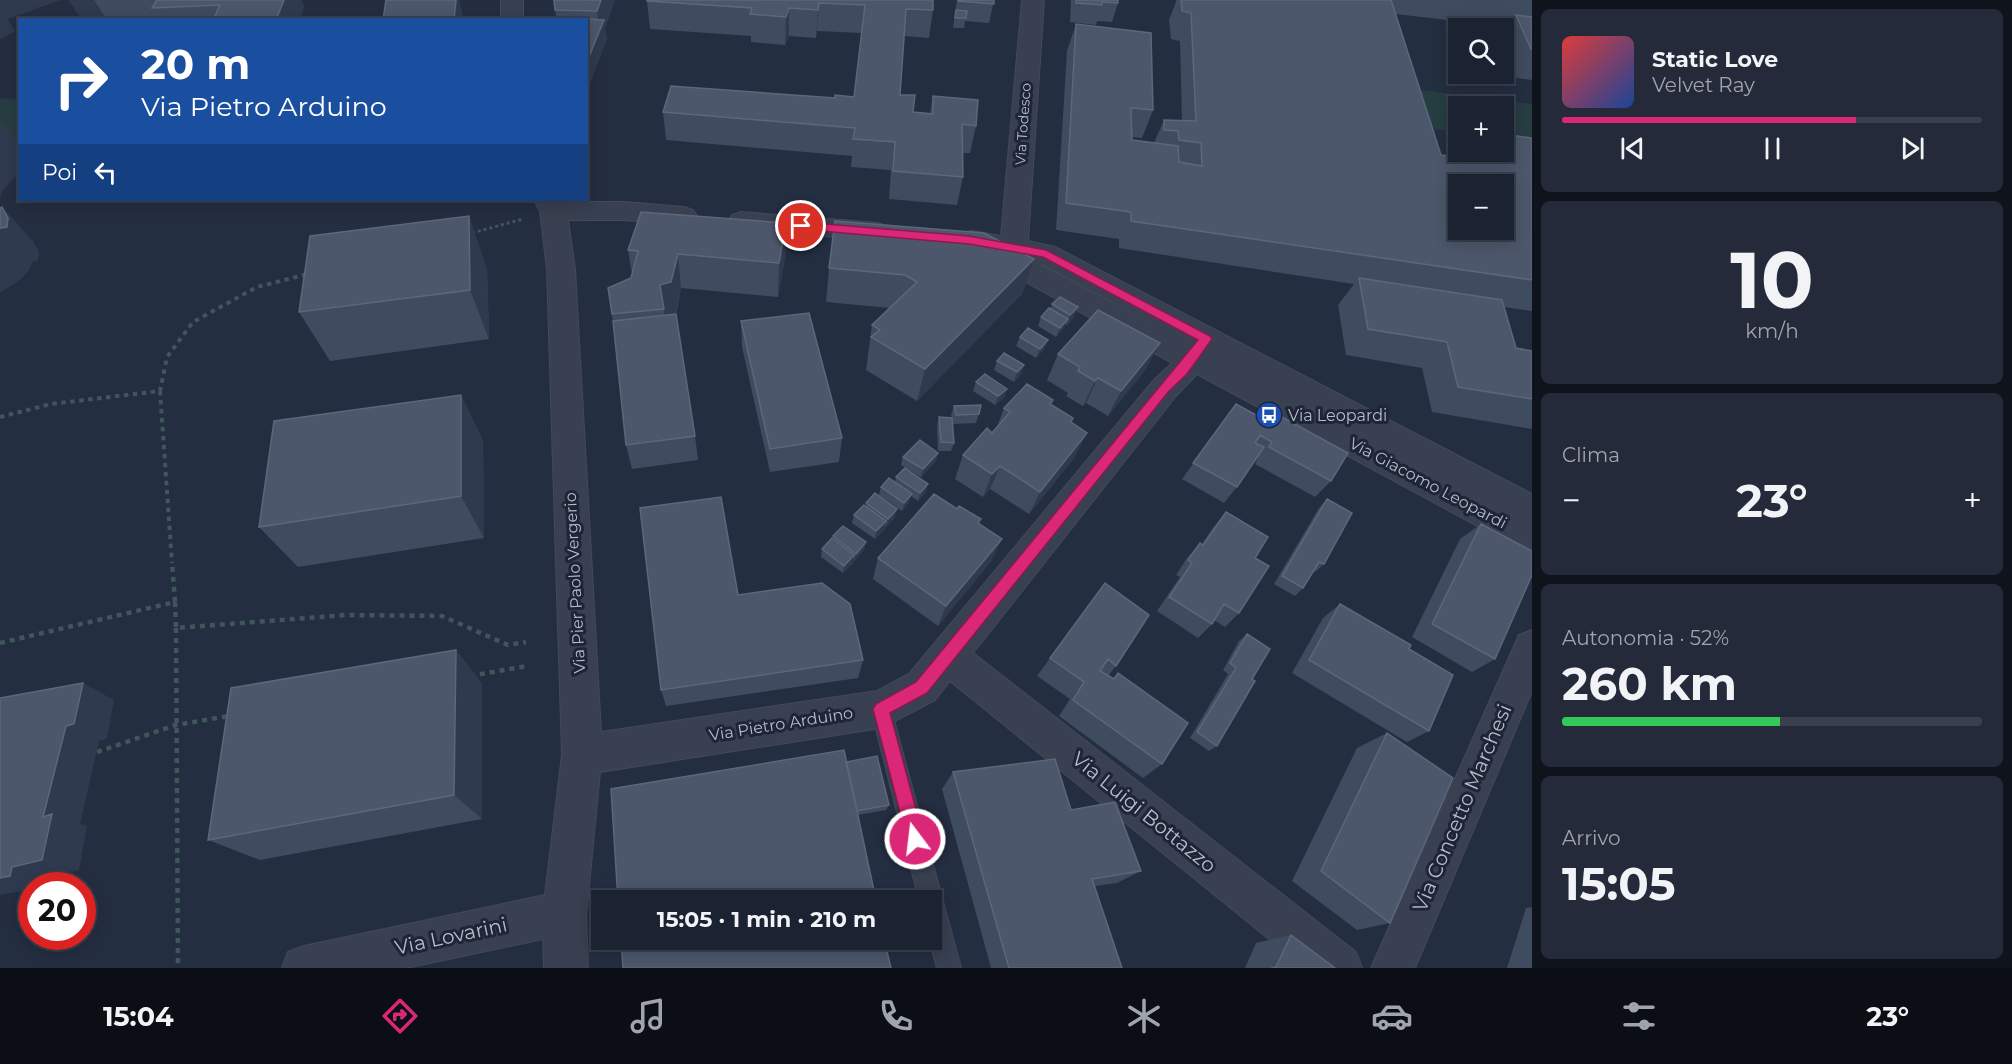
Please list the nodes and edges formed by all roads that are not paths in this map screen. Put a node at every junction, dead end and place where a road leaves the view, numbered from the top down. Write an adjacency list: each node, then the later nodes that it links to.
1 (512, 0): 3 (street)
2 (1032, 0): 7 (street, Via Todesco)
3 (512, 18)
4 (550, 205): 5 (street); 14 (street, Via Pier Paolo Vergerio)
5 (901, 234)
6 (946, 238): 7 (street)
7 (1014, 249): 8 (street, Via Giacomo Leopardi)
8 (1199, 349): 9 (street, Via Giacomo Leopardi); 10 (street, Via Giacomo Leopardi); 12 (street, Via Pietro Arduino)
9 (1532, 510)
10 (1532, 538)
11 (1532, 647): 20 (street, Via Concetto Marchesi)
12 (948, 656): 13 (street, Via Pietro Arduino); 19 (street, Via Luigi Bottazzo)
13 (881, 709): 14 (street, Via Pietro Arduino); 18 (lane)
14 (582, 755): 15 (street, Via Pier Paolo Vergerio)
15 (564, 916): 16 (street, Via Lovarini); 17 (street, Via Pier Paolo Vergerio)
16 (304, 968)
17 (566, 968)
18 (950, 968)
19 (1340, 968)
20 (1393, 968)

